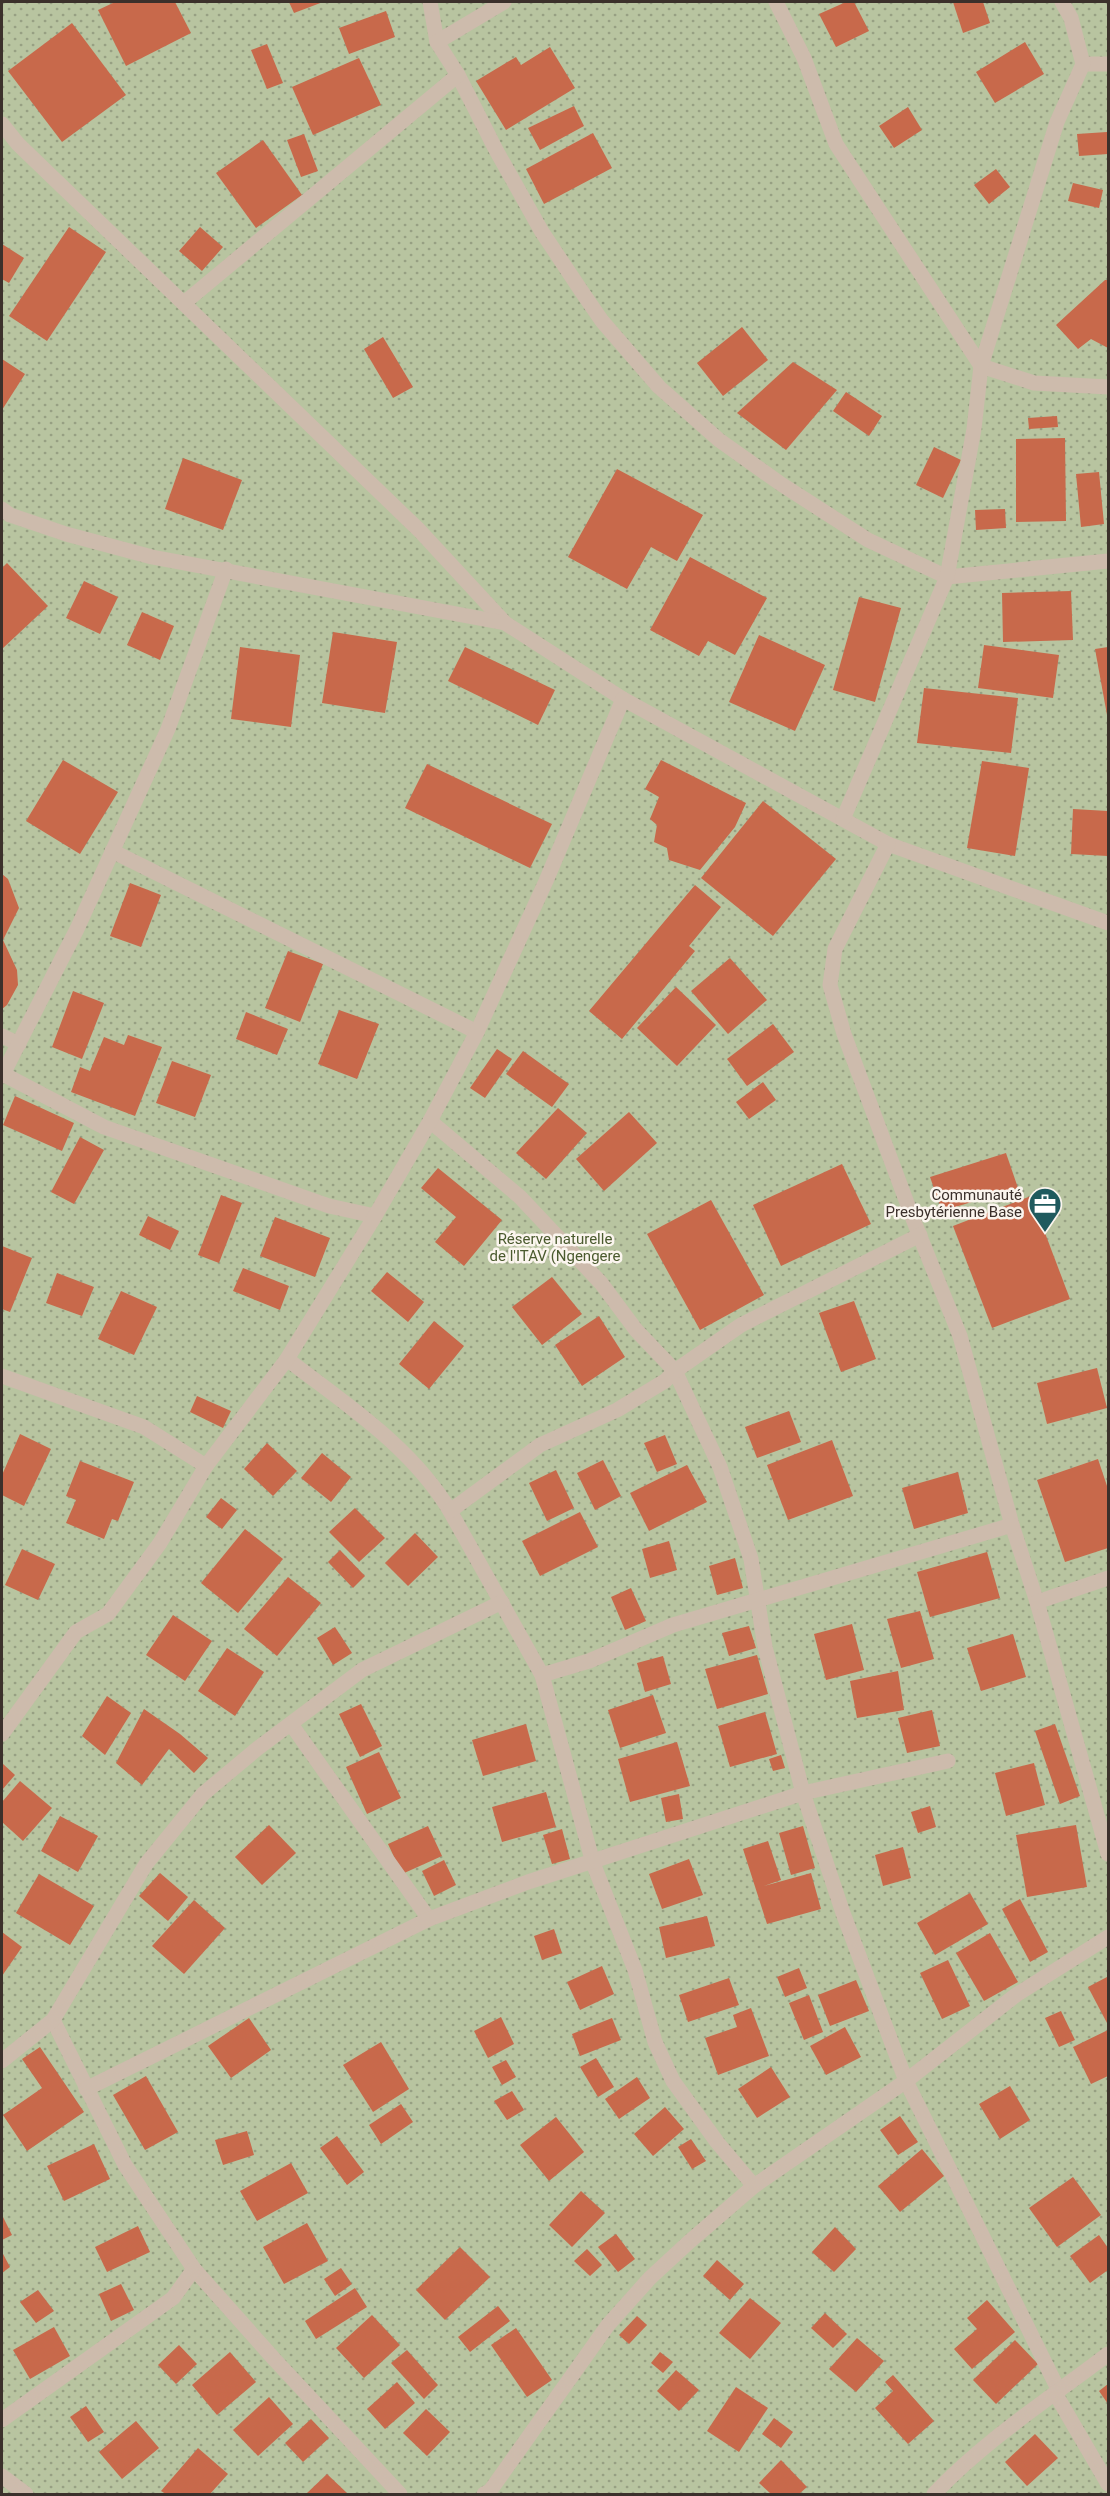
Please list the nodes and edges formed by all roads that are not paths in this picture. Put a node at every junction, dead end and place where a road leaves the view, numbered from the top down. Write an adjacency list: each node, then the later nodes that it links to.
1 (430, 2): 5 (street)
2 (504, 2): 5 (street)
3 (776, 2): 11 (street)
4 (1062, 2): 6 (street)
5 (437, 42): 8 (street)
6 (1083, 64): 7 (street); 11 (street)
7 (1108, 64)
8 (458, 75): 10 (street); 16 (street)
9 (2, 124): 10 (street)
10 (184, 303): 17 (street)
11 (981, 366): 12 (street); 16 (street)
12 (1108, 387)
13 (2, 508): 15 (street)
14 (1108, 561): 16 (street)
15 (226, 569): 17 (street); 21 (street)
16 (947, 577): 19 (street)
17 (505, 623): 18 (street)
18 (624, 699): 19 (street); 23 (street)
19 (843, 819): 20 (street)
20 (888, 844): 22 (street); 29 (street)
21 (112, 851): 23 (street); 25 (street)
22 (1108, 923)
23 (477, 1032): 27 (street)
24 (2, 1036): 25 (street)
25 (19, 1044): 26 (street)
26 (2, 1075): 28 (street)
27 (430, 1121): 28 (street); 31 (street)
28 (375, 1216): 30 (street)
29 (920, 1235): 31 (street); 35 (street)
30 (287, 1359): 33 (street); 34 (street)
31 (675, 1371): 34 (street); 37 (street)
32 (2, 1376): 33 (street)
33 (206, 1466): 42 (street)
34 (450, 1511): 38 (street)
35 (1011, 1525): 37 (street); 39 (street)
36 (1108, 1578): 39 (street)
37 (757, 1598): 40 (street); 44 (street)
38 (502, 1602): 40 (street); 41 (street)
39 (1037, 1602): 45 (street)
40 (542, 1675): 46 (street)
41 (291, 1724): 47 (street); 49 (street)
42 (2, 1734)
43 (948, 1761): 44 (street)
44 (803, 1793): 46 (street); 51 (street)
45 (1108, 1854)
46 (593, 1863): 47 (street); 53 (street)
47 (429, 1919): 52 (street)
48 (1108, 1937): 51 (street)
49 (53, 2020): 50 (street); 52 (street)
50 (2, 2061)
51 (906, 2081): 53 (street); 56 (street)
52 (86, 2089): 54 (street)
53 (754, 2187): 62 (street)
54 (194, 2269): 57 (street); 61 (street)
55 (1108, 2354): 56 (street)
56 (1057, 2392): 59 (street); 63 (street)
57 (2, 2420)
58 (2, 2475): 60 (street)
59 (1108, 2484)
60 (26, 2494)
61 (400, 2494)
62 (484, 2494)
63 (934, 2494)

